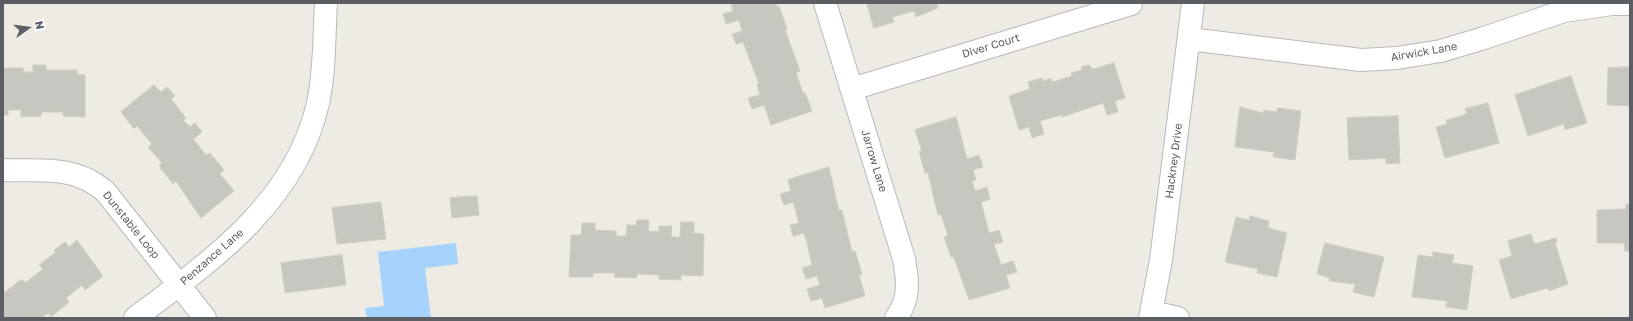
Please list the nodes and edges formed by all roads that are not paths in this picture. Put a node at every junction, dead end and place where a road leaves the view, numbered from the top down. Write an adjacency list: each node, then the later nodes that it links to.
1 (326, 3): 9 (street, Penzance Lane)
2 (825, 3): 7 (street, Jarrow Lane)
3 (1193, 3): 6 (street, Hackney Drive)
4 (1131, 4): 7 (street, Diver Court)
5 (1630, 4): 6 (street, Airwick Lane)
6 (1189, 39): 10 (street, Hackney Drive)
7 (852, 89): 13 (street, Jarrow Lane)
8 (3, 170): 9 (street, Dunstable Loop)
9 (179, 285): 11 (street, Penzance Lane); 12 (street, Dunstable Loop)
10 (1151, 315): 14 (street)
11 (135, 318)
12 (205, 318)
13 (896, 318)
14 (1178, 318)

